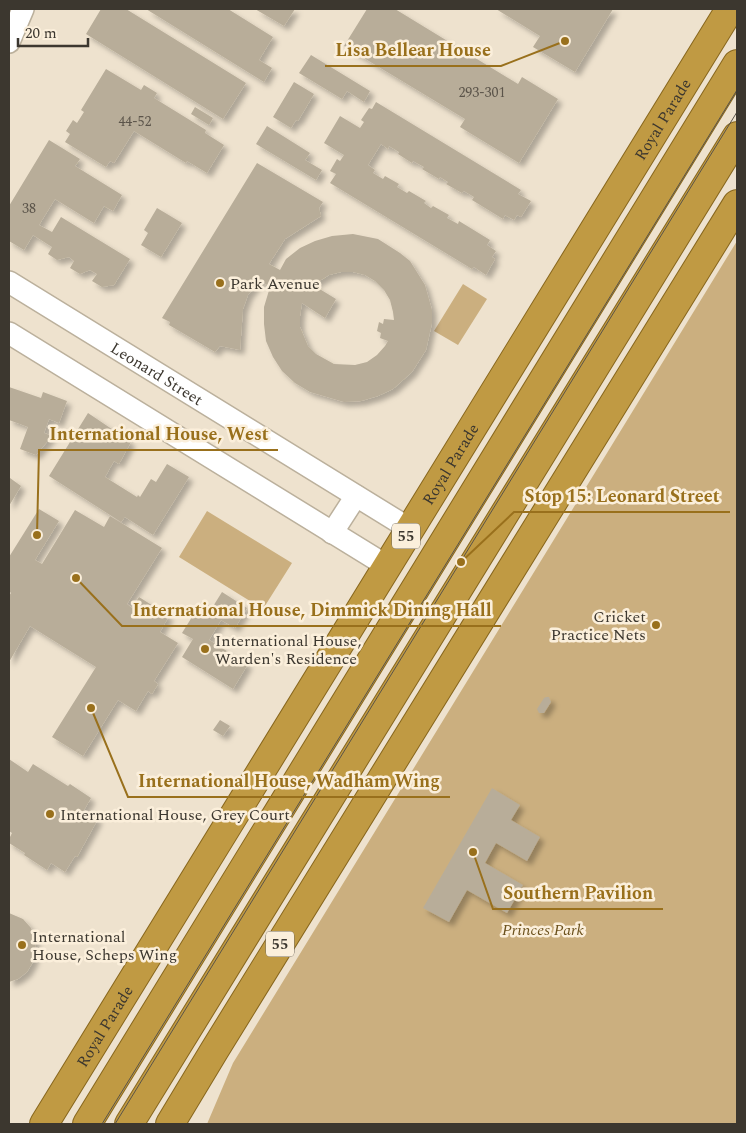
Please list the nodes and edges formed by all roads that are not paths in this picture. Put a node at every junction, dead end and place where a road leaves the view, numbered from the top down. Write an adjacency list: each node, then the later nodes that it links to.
1 (23, 9): 3 (street)
2 (730, 9): 6 (highway, Royal Parade / 55)
3 (9, 42)
4 (737, 64): 7 (highway, 55)
5 (737, 136): 8 (highway, 55)
6 (632, 168): 7 (highway); 13 (highway, Royal Parade / 55)
7 (662, 186): 18 (highway, 55)
8 (695, 205): 9 (highway); 15 (highway, 55)
9 (731, 214): 16 (highway, 55)
10 (9, 282): 12 (street, Leonard Street)
11 (9, 333): 14 (street)
12 (356, 496): 13 (street, Leonard Street); 14 (street)
13 (410, 529): 17 (highway, Royal Parade / 55); 18 (highway)
14 (332, 533): 17 (street)
15 (488, 542): 16 (highway); 19 (highway, 55)
16 (516, 560): 21 (highway, 55)
17 (387, 566): 18 (highway); 24 (highway, Royal Parade / 55)
18 (430, 566): 19 (highway); 25 (highway, 55)
19 (462, 584): 20 (highway, 55)
20 (440, 619): 21 (highway); 22 (highway, 55)
21 (469, 637): 23 (highway, 55)
22 (318, 818): 23 (highway); 28 (highway, 55)
23 (347, 837): 29 (highway, 55)
24 (129, 985): 25 (highway); 26 (highway, Royal Parade / 55)
25 (160, 1004): 27 (highway, 55)
26 (44, 1124)
27 (87, 1124)
28 (129, 1124)
29 (170, 1124)

